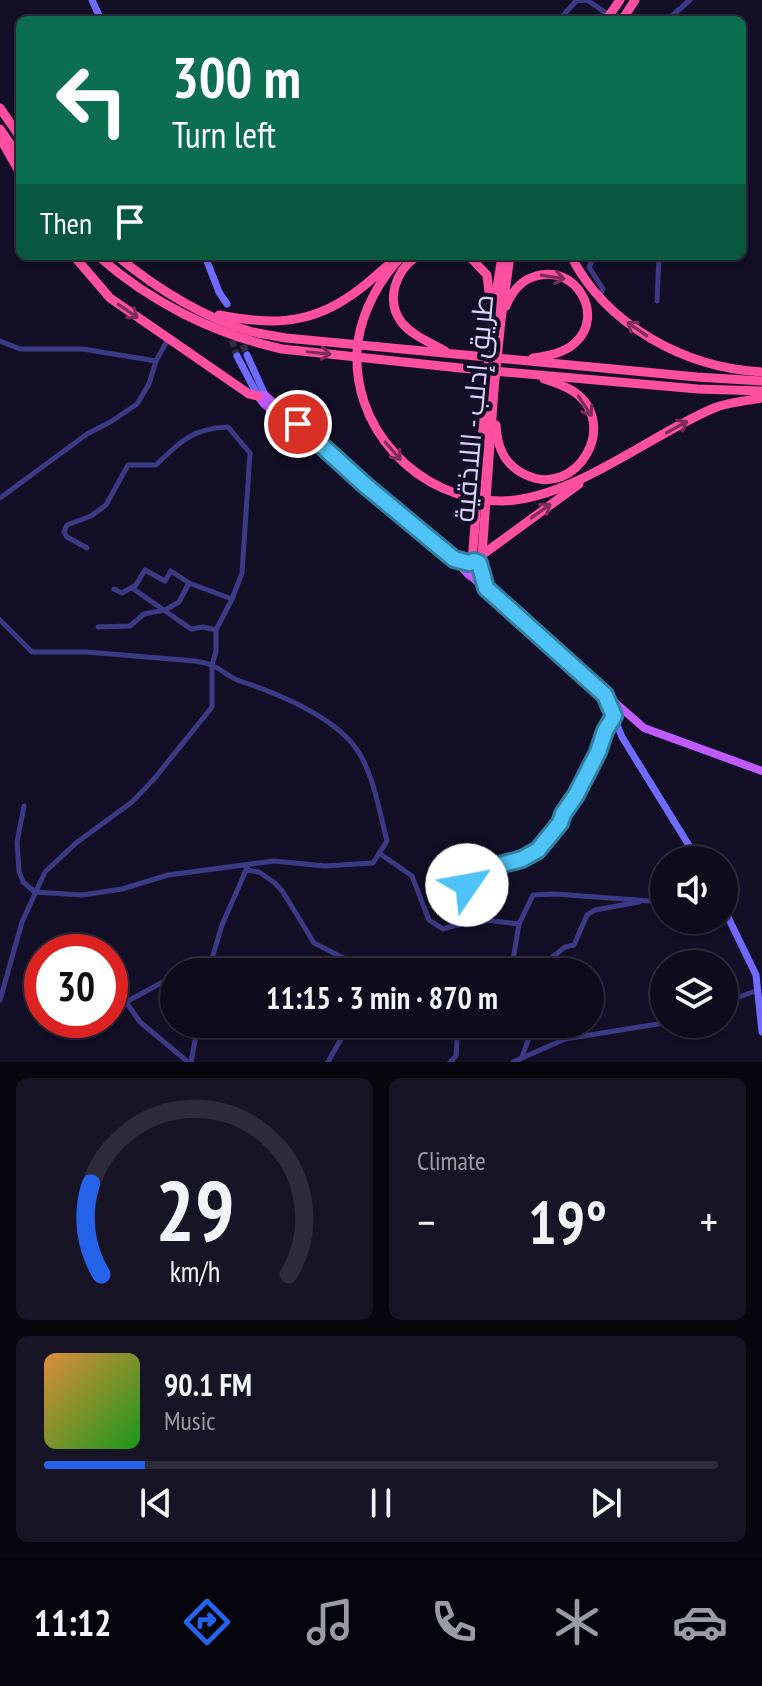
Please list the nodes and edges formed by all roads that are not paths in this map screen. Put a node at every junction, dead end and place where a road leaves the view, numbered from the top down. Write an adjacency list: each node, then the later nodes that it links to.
1 (587, 0): 3 (street); 4 (street)
2 (690, 0): 5 (street)
3 (563, 16)
4 (610, 16)
5 (672, 16)
6 (0, 108): 8 (highway)
7 (0, 129): 10 (highway)
8 (16, 131)
9 (0, 138): 11 (highway)
10 (16, 152)
11 (16, 166)
12 (77, 260): 30 (highway, one-way to 30)
13 (103, 260): 38 (highway, one-way to 38)
14 (122, 260): 28 (highway)
15 (207, 260): 27 (street)
16 (396, 260): 28 (highway)
17 (398, 260): 44 (highway, one-way to 44)
18 (413, 260): 33 (highway)
19 (473, 260): 29 (highway)
20 (502, 260): 29 (highway, طريق إدلب - اللاذقية)
21 (509, 260): 29 (highway, طريق إدلب - اللاذقية)
22 (573, 260): 25 (highway)
23 (593, 260): 25 (street)
24 (659, 260): 26 (street)
25 (598, 295): 37 (highway, one-way to 25)
26 (657, 301)
27 (223, 305)
28 (205, 312): 33 (highway)
29 (496, 320): 36 (highway, one-way to 36); 40 (highway, طريق إدلب - اللاذقية); 47 (highway, طريق إدلب - اللاذقية)
30 (168, 339): 35 (street); 42 (highway)
31 (0, 341): 35 (street)
32 (247, 355): 42 (street)
33 (457, 355): 36 (highway)
34 (237, 356): 42 (street)
35 (156, 361): 45 (street)
36 (519, 361): 39 (highway)
37 (762, 372)
38 (517, 373): 40 (highway, one-way to 40); 41 (highway)
39 (762, 381)
40 (494, 389): 47 (highway, طريق إدلب - اللاذقية)
41 (762, 391)
42 (261, 396): 47 (main road)
43 (762, 398): 44 (highway, one-way to 43)
44 (601, 468): 47 (highway, one-way to 44)
45 (0, 498)
46 (87, 548): 51 (street)
47 (475, 566): 57 (main road)
48 (189, 583): 49 (street); 51 (street); 52 (street)
49 (132, 588): 50 (street); 52 (street)
50 (114, 589)
51 (232, 599): 55 (street)
52 (165, 610): 54 (street); 55 (street)
53 (0, 620): 56 (street)
54 (98, 627)
55 (216, 630): 56 (street)
56 (212, 665): 62 (street); 65 (street)
57 (605, 695): 58 (street); 59 (main road)
58 (614, 716): 61 (street); 69 (street)
59 (762, 771)
60 (24, 806): 65 (street)
61 (689, 846)
62 (379, 853): 63 (street); 69 (street)
63 (249, 863): 64 (street); 65 (street)
64 (246, 870): 71 (street); 72 (street)
65 (35, 892): 77 (street)
66 (644, 901): 67 (street); 68 (street); 68 (street)
67 (650, 901)
68 (519, 924): 69 (street)
69 (456, 925)
70 (737, 934): 73 (street)
71 (212, 958)
72 (343, 958)
73 (759, 974): 75 (street)
74 (160, 984): 85 (street)
75 (759, 990): 76 (street); 79 (street)
76 (738, 997)
77 (0, 1000)
78 (650, 1025): 84 (street)
79 (762, 1032)
80 (195, 1038): 85 (street)
81 (341, 1038): 86 (street)
82 (529, 1038): 84 (street)
83 (457, 1041): 87 (street)
84 (522, 1058): 88 (street)
85 (189, 1062)
86 (328, 1062)
87 (450, 1062)
88 (513, 1062)

